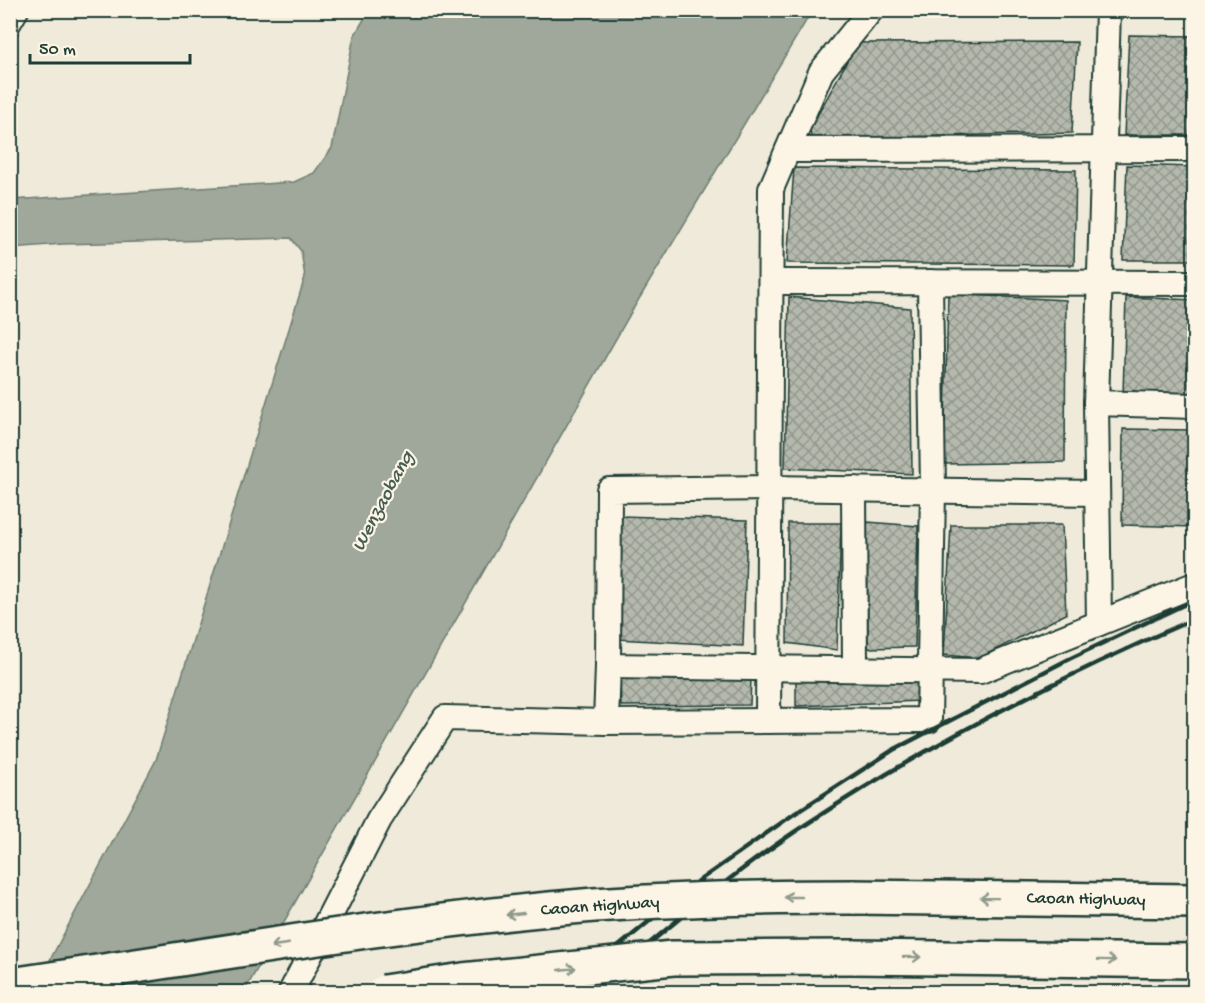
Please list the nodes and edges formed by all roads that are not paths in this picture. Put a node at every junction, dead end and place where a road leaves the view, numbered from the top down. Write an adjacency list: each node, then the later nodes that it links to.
1 (23, 10): 4 (lane)
2 (871, 10): 5 (street)
3 (1108, 10): 6 (street)
4 (10, 32)
5 (788, 150): 6 (street); 8 (street)
6 (1104, 150): 7 (street); 10 (street)
7 (1194, 150)
8 (771, 282): 9 (street); 14 (street)
9 (930, 282): 10 (street); 16 (street)
10 (1100, 283): 11 (street); 12 (street)
11 (1194, 283)
12 (1096, 403): 13 (street); 17 (street)
13 (1194, 406)
14 (770, 488): 15 (street); 20 (street); 21 (street)
15 (854, 489): 16 (street); 22 (street)
16 (933, 490): 17 (street); 23 (street)
17 (1097, 493): 19 (street)
18 (1194, 585): 19 (street)
19 (1099, 623): 23 (street)
20 (608, 666): 21 (street); 25 (street)
21 (769, 667): 22 (street); 24 (street)
22 (855, 668): 23 (street)
23 (929, 670): 24 (street)
24 (768, 721): 25 (street)
25 (606, 722): 29 (street)
26 (1194, 901): 28 (highway, Caoan Highway, one-way to 28, bridge)
27 (1194, 961): 30 (highway, one-way to 27, bridge)
28 (10, 985)
29 (291, 993)
30 (384, 993)

